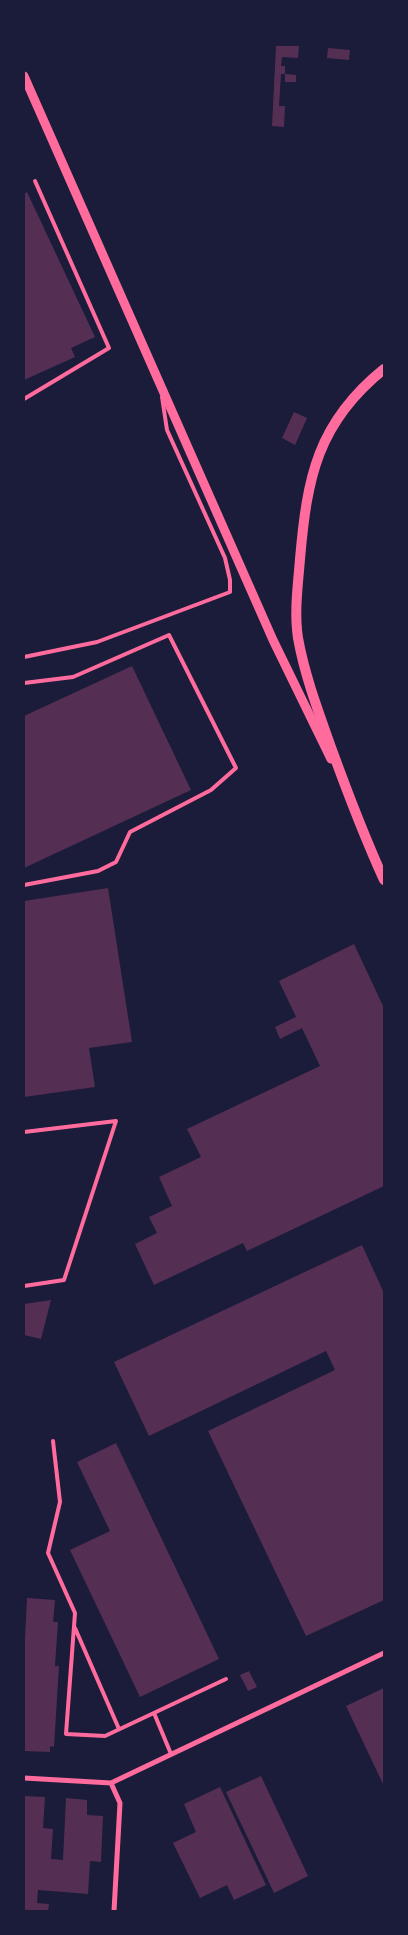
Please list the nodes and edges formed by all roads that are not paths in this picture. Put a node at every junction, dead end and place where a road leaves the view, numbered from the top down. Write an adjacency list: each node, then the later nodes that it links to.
1 (24, 76): 4 (street)
2 (35, 181): 5 (lane)
3 (384, 369): 8 (main road)
4 (161, 387): 6 (lane); 8 (street)
5 (24, 400)
6 (24, 657)
7 (24, 683): 10 (lane)
8 (348, 793): 9 (main road)
9 (384, 880)
10 (24, 885)
11 (24, 1132): 12 (lane)
12 (24, 1286)
13 (53, 1441): 14 (lane)
14 (74, 1626): 18 (lane); 18 (lane)
15 (384, 1653): 19 (street)
16 (226, 1680): 17 (lane)
17 (154, 1713): 18 (lane); 19 (lane)
18 (119, 1729)
19 (171, 1754): 21 (street)
20 (24, 1778): 21 (street)
21 (111, 1783): 22 (street)
22 (114, 1911)

